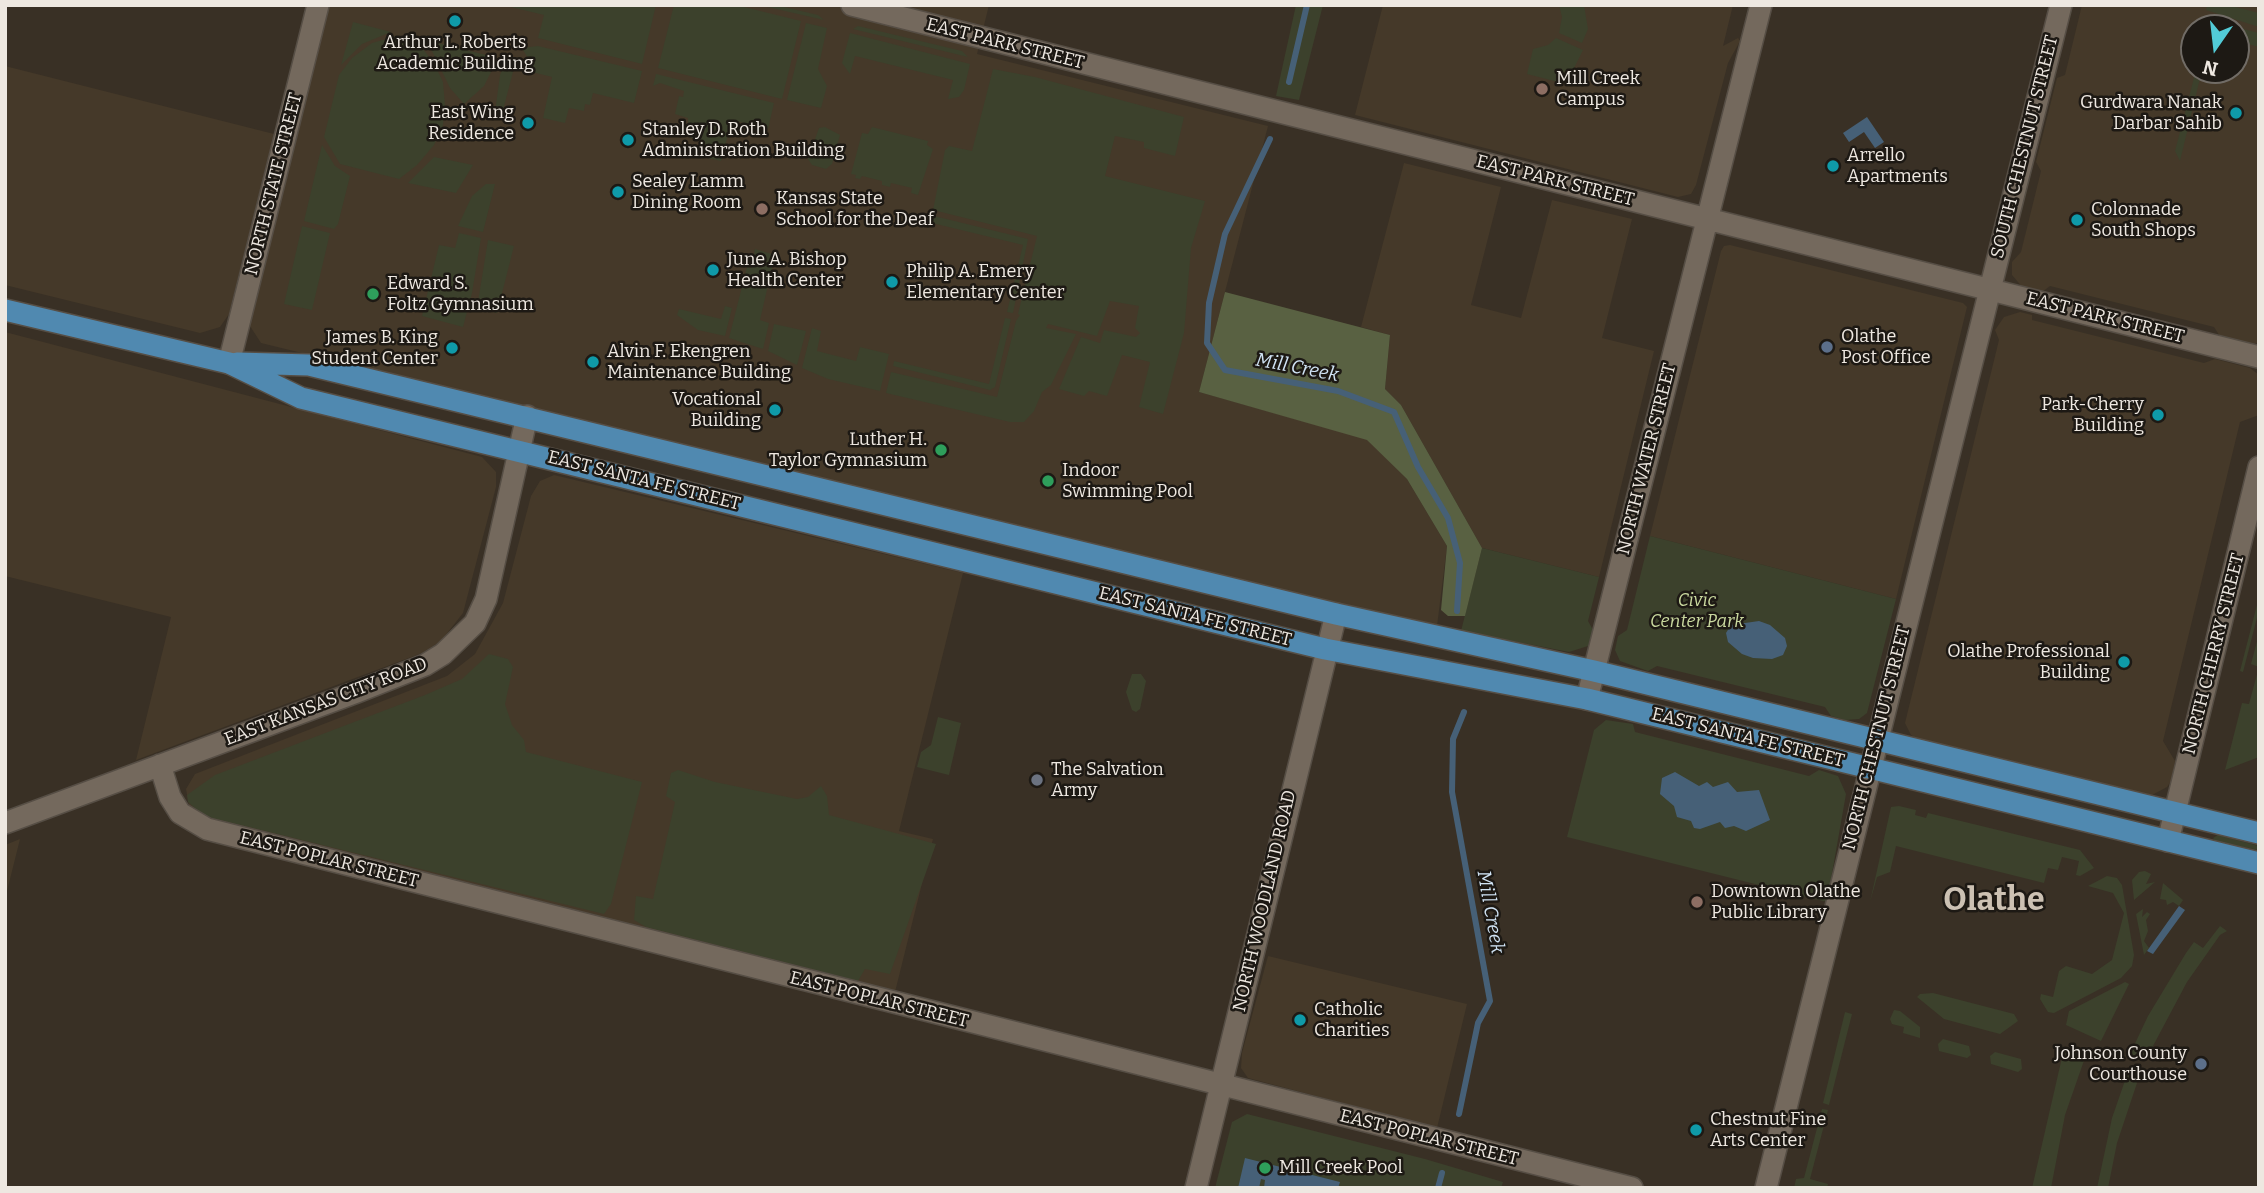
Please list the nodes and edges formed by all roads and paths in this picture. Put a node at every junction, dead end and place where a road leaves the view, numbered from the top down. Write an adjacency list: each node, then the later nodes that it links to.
1 (318, 5): 9 (street, NORTH STATE STREET)
2 (852, 5): 5 (street, EAST PARK STREET)
3 (1761, 5): 5 (street, NORTH WATER STREET)
4 (2061, 5): 6 (street, SOUTH CHESTNUT STREET)
5 (1707, 219): 6 (street, EAST PARK STREET); 17 (street, NORTH WATER STREET)
6 (1990, 289): 8 (street, EAST PARK STREET); 19 (street, NORTH CHESTNUT STREET)
7 (5, 310): 9 (main road, EAST SANTA FE STREET)
8 (2259, 357)
9 (229, 363): 10 (main road, EAST SANTA FE STREET); 11 (main road, EAST SANTA FE STREET)
10 (527, 416): 11 (street, EAST KANSAS CITY ROAD); 13 (main road, EAST SANTA FE STREET)
11 (519, 450): 14 (main road, EAST SANTA FE STREET); 20 (street, EAST KANSAS CITY ROAD)
12 (2259, 467): 22 (street, NORTH CHERRY STREET)
13 (1132, 564): 14 (main road); 15 (main road, EAST SANTA FE STREET)
14 (1123, 599): 16 (main road, EAST SANTA FE STREET)
15 (1336, 614): 16 (street, NORTH WOODLAND ROAD); 17 (main road, EAST SANTA FE STREET)
16 (1325, 649): 18 (main road, EAST SANTA FE STREET); 27 (street, NORTH WOODLAND ROAD)
17 (1594, 671): 18 (street, NORTH WATER STREET); 19 (main road, EAST SANTA FE STREET)
18 (1587, 699): 21 (main road, EAST SANTA FE STREET)
19 (1876, 741): 21 (street, NORTH CHESTNUT STREET); 22 (main road, EAST SANTA FE STREET)
20 (160, 765): 23 (street, EAST KANSAS CITY ROAD); 27 (street, EAST POPLAR STREET)
21 (1869, 769): 25 (main road, EAST SANTA FE STREET); 30 (street, NORTH CHESTNUT STREET)
22 (2176, 812): 24 (main road, EAST SANTA FE STREET); 25 (street, NORTH CHERRY STREET)
23 (5, 823)
24 (2259, 833)
25 (2168, 841): 26 (main road, EAST SANTA FE STREET)
26 (2259, 863)
27 (1221, 1086): 28 (street, NORTH WOODLAND ROAD); 29 (street, EAST POPLAR STREET)
28 (1196, 1188)
29 (1632, 1188)
30 (1766, 1188)

